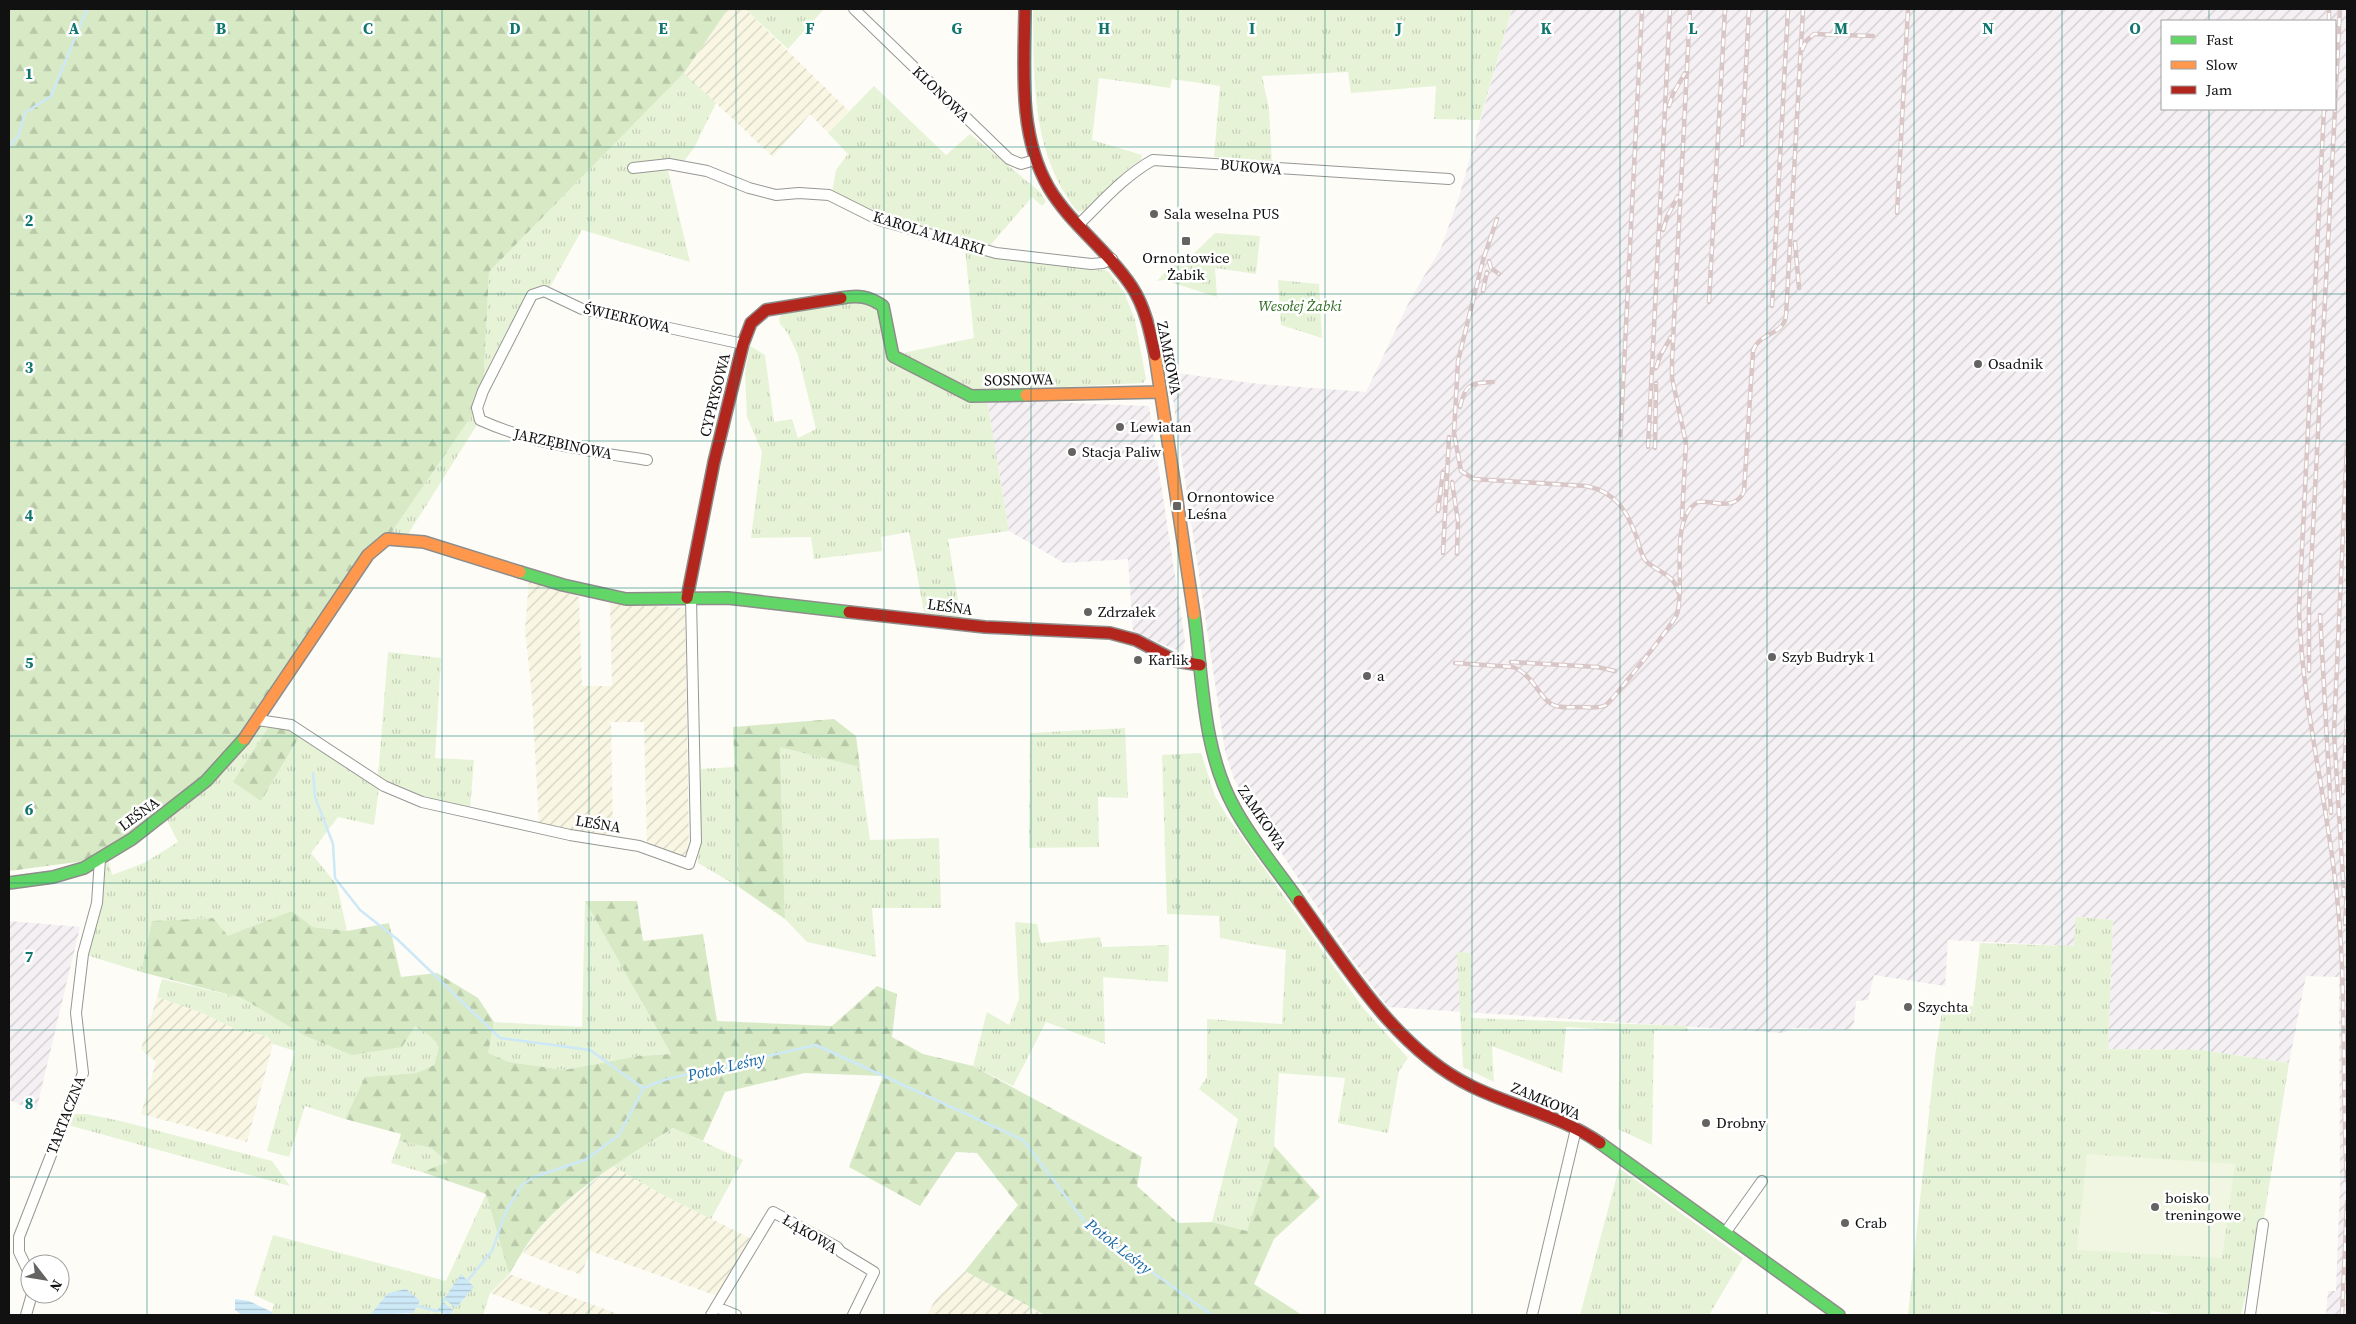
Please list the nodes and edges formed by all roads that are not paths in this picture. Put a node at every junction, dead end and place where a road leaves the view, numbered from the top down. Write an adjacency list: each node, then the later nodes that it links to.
1 (854, 9): 3 (street, KLONOWA)
2 (1025, 9): 3 (street, ZAMKOWA)
3 (1035, 160): 6 (street, ZAMKOWA)
4 (633, 168): 7 (street, KAROLA MIARKI)
5 (1449, 179): 6 (street, BUKOWA)
6 (1078, 225): 7 (street, ZAMKOWA)
7 (1112, 259): 10 (street, ZAMKOWA)
8 (871, 298): 9 (street, CYPRYSOWA); 10 (street, SOSNOWA)
9 (743, 344): 11 (street, ŚWIERKOWA); 13 (street, CYPRYSOWA)
10 (1160, 392): 14 (street, ZAMKOWA)
11 (480, 420): 12 (street, JARZĘBINOWA)
12 (647, 460)
13 (689, 598): 14 (street, LEŚNA); 15 (street, LEŚNA); 15 (street, LEŚNA)
14 (1200, 665): 18 (street, ZAMKOWA)
15 (258, 720): 16 (street, LEŚNA)
16 (100, 859): 17 (street, LEŚNA); 22 (street, TARTACZNA)
17 (9, 882)
18 (1576, 1129): 21 (street, ZAMKOWA); 26 (street)
19 (1762, 1181): 21 (street)
20 (2263, 1224): 28 (street)
21 (1725, 1233): 27 (street, ZAMKOWA)
22 (20, 1254)
23 (714, 1311): 24 (street, ŁĄKOWA); 25 (street, ŁĄKOWA)
24 (736, 1315)
25 (853, 1315)
26 (1532, 1315)
27 (1839, 1315)
28 (2250, 1315)

